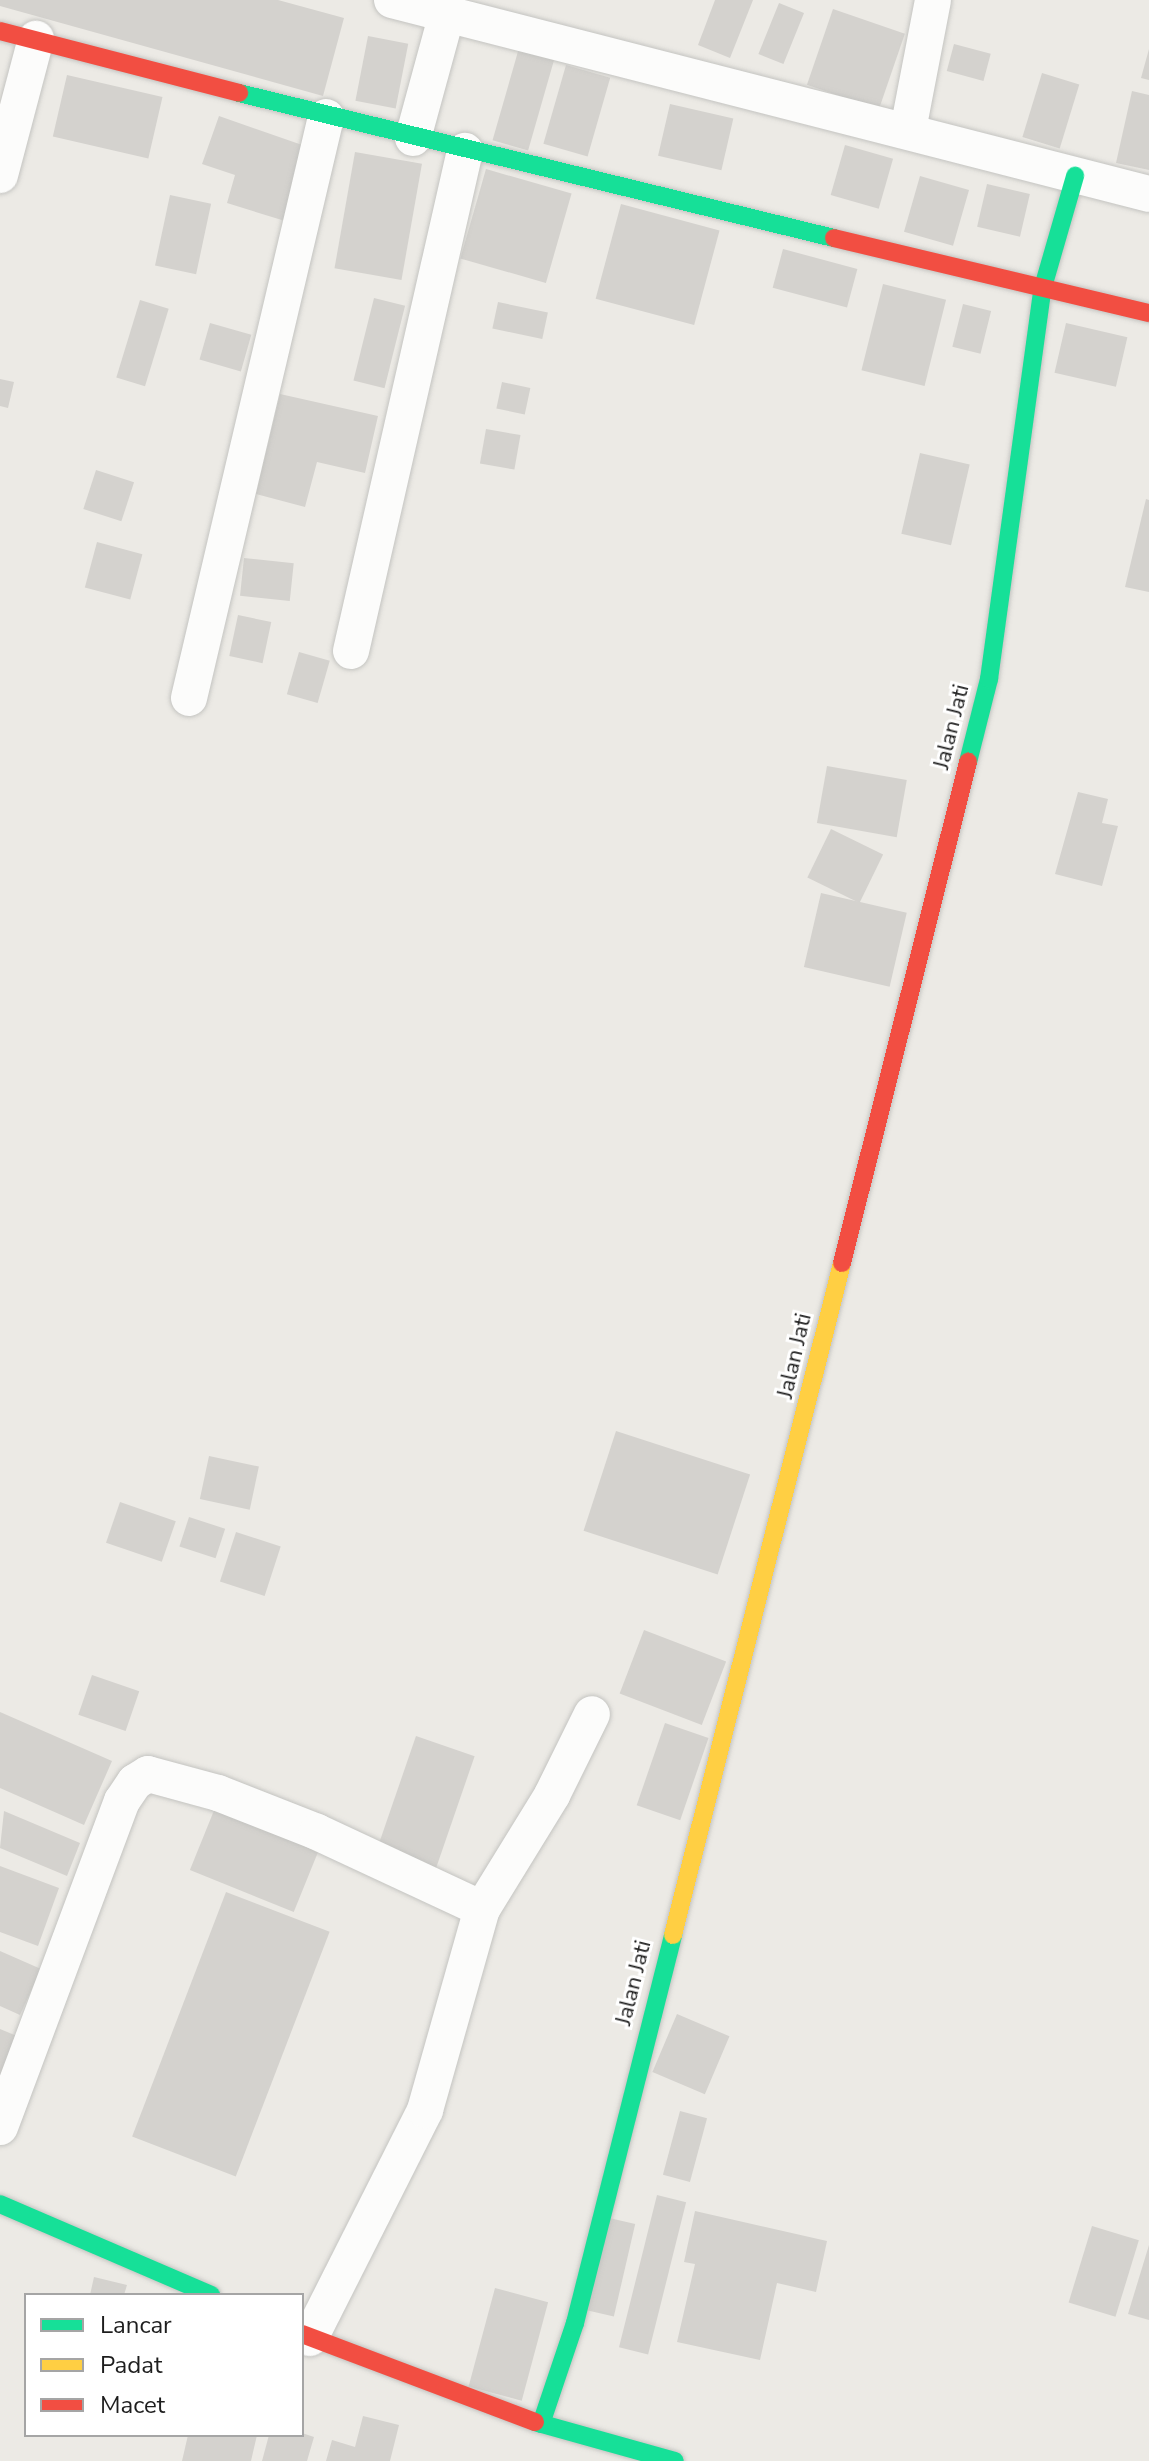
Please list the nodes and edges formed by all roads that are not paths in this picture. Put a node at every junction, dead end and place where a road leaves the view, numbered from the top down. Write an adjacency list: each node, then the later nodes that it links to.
1 (392, 0): 3 (street)
2 (933, 0): 7 (street)
3 (447, 14): 7 (street); 8 (street)
4 (0, 31): 5 (street)
5 (36, 39): 6 (street); 10 (street)
6 (326, 117): 8 (street); 16 (street)
7 (908, 130): 11 (street)
8 (413, 138): 9 (street)
9 (465, 151): 13 (street); 15 (street)
10 (0, 175)
11 (1075, 176): 12 (street); 13 (street, Jalan Jati)
12 (1149, 194)
13 (1043, 287): 14 (street); 23 (street, Jalan Jati)
14 (1149, 313)
15 (351, 651)
16 (189, 698)
17 (592, 1714): 18 (street)
18 (482, 1909): 19 (street); 22 (street)
19 (0, 2127)
20 (0, 2204): 21 (street)
21 (206, 2293)
22 (306, 2336): 23 (street)
23 (541, 2424): 24 (street)
24 (675, 2461)

